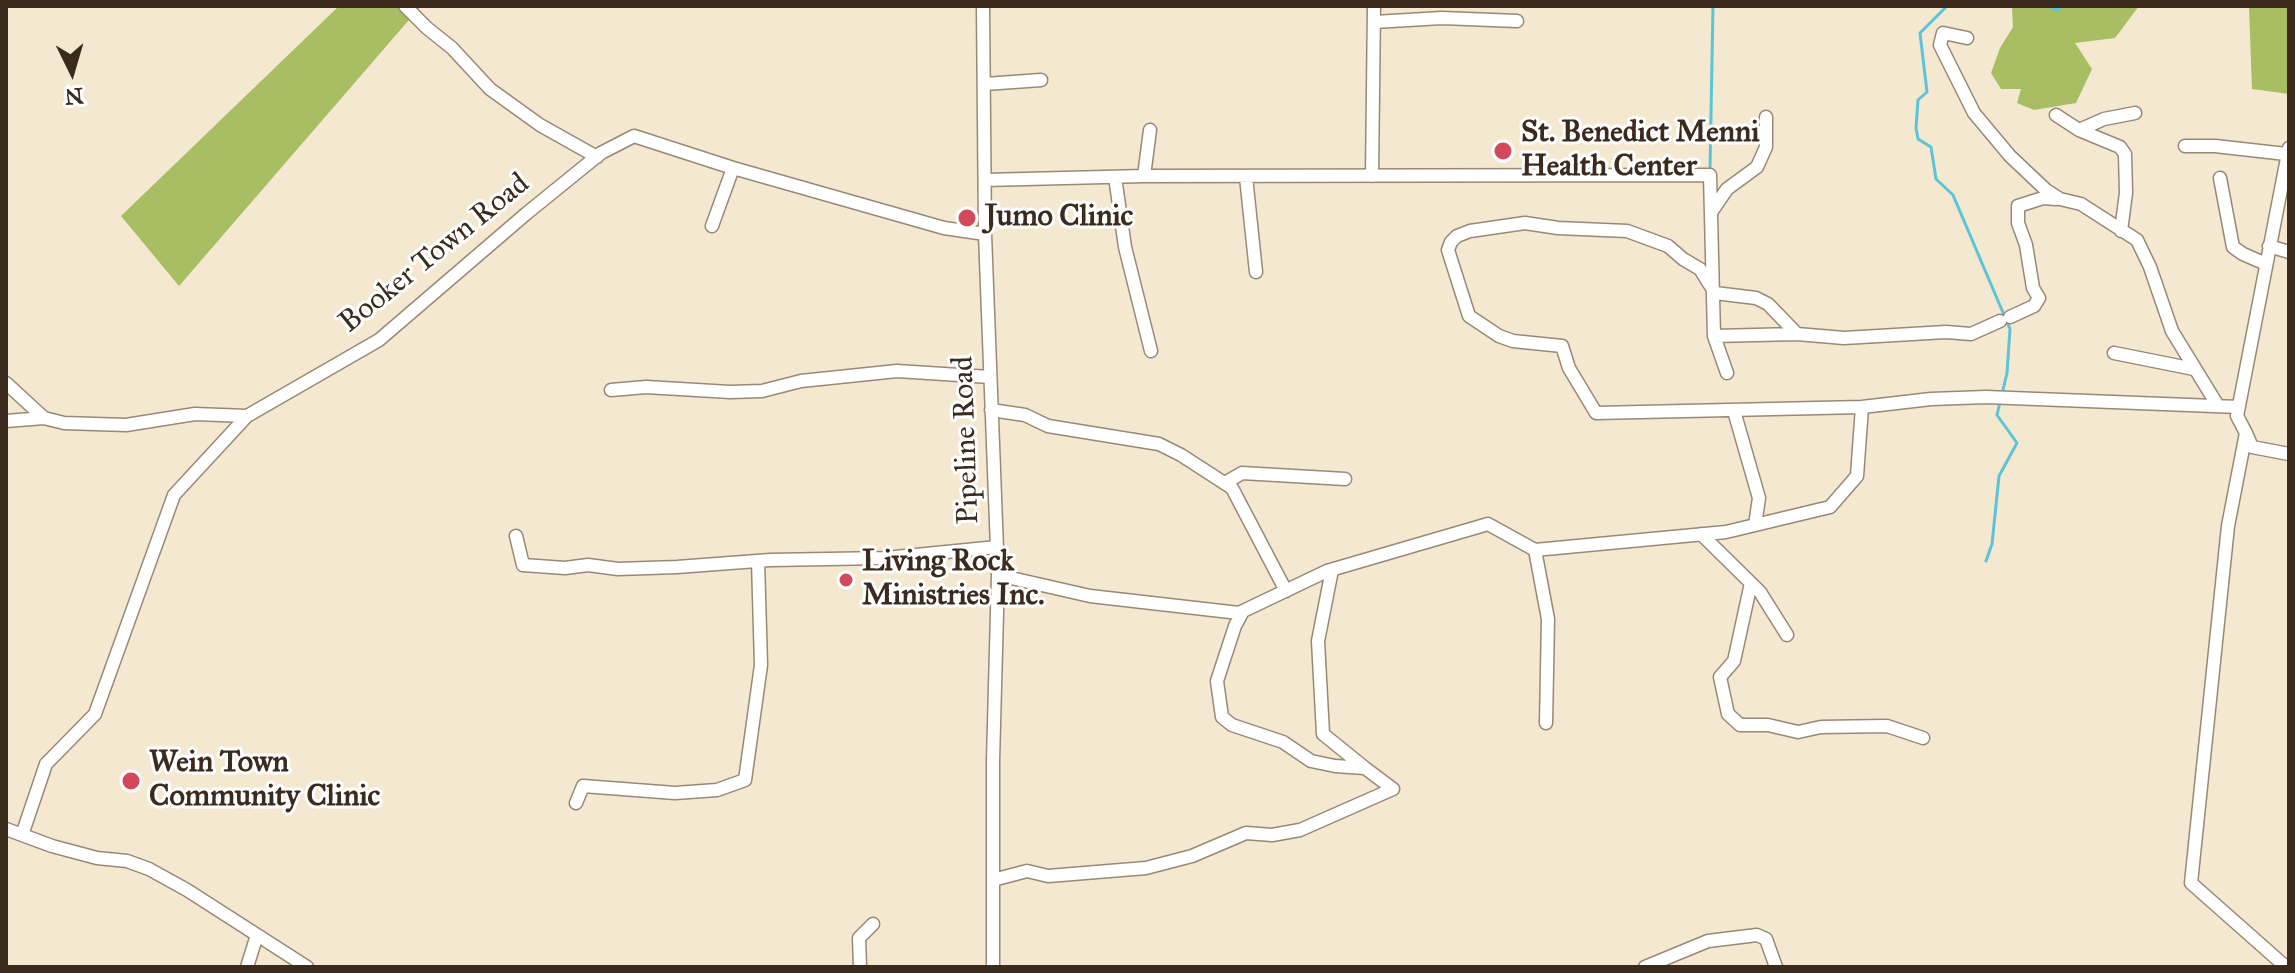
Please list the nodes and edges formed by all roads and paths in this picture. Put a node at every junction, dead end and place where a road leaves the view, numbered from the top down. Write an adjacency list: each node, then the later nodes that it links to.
1 (405, 6): 16 (street)
2 (983, 6): 8 (street, Pipeline Road)
3 (1374, 6): 5 (street)
4 (1517, 21): 5 (street)
5 (1374, 22): 19 (street)
6 (1967, 38): 24 (street)
7 (1041, 80): 8 (street)
8 (985, 84): 23 (street, Pipeline Road)
9 (2135, 113): 13 (street)
10 (2056, 115): 13 (street)
11 (1766, 117): 25 (street)
12 (1150, 130): 18 (street)
13 (2079, 130): 27 (street)
14 (2185, 146): 15 (street)
15 (2287, 155): 29 (street)
16 (597, 157): 17 (street, Booker Town Road); 48 (street, Booker Town Road)
17 (733, 168): 26 (street); 28 (street, Booker Town Road)
18 (1144, 176): 20 (street); 21 (street)
19 (1372, 176): 21 (street); 25 (street)
20 (1115, 177): 23 (street); 36 (street)
21 (1246, 177): 32 (street)
22 (2220, 178): 31 (street)
23 (985, 180): 28 (street, Pipeline Road)
24 (2060, 199): 27 (street); 34 (street)
25 (1712, 211): 33 (street)
26 (712, 226)
27 (2121, 231): 38 (street)
28 (985, 234): 40 (street, Pipeline Road)
29 (2269, 246): 30 (street); 31 (street)
30 (2289, 252)
31 (2266, 264): 45 (street)
32 (1256, 272)
33 (1715, 293): 34 (street); 35 (street); 47 (street)
34 (1797, 334): 35 (street)
35 (1714, 336): 39 (street)
36 (1151, 351)
37 (2114, 353): 38 (street)
38 (2194, 369): 43 (street)
39 (1727, 373)
40 (990, 377): 42 (street); 46 (street, Pipeline Road)
41 (6, 383): 49 (street)
42 (611, 390)
43 (2218, 406): 44 (street); 45 (street)
44 (1862, 407): 47 (street); 55 (street)
45 (2239, 407): 51 (street)
46 (991, 410): 54 (street); 58 (street, Pipeline Road)
47 (1734, 411): 55 (street)
48 (247, 416): 49 (street); 74 (street, Booker Town Road)
49 (44, 418): 50 (street)
50 (6, 421)
51 (2246, 433): 52 (street); 84 (street)
52 (2289, 454)
53 (1345, 479): 54 (street)
54 (1225, 483): 64 (street)
55 (1755, 525): 56 (street)
56 (1701, 534): 59 (street); 63 (street)
57 (516, 536): 60 (street)
58 (997, 547): 60 (street); 62 (street, Pipeline Road)
59 (1535, 550): 61 (street); 69 (street)
60 (758, 561): 72 (street)
61 (1332, 570): 64 (street); 71 (street)
62 (998, 575): 65 (street); 75 (street, Pipeline Road)
63 (1751, 583): 68 (street); 70 (street)
64 (1286, 591): 66 (street)
65 (1225, 611): 66 (street); 67 (street)
66 (1243, 611): 67 (street)
67 (1235, 626): 71 (street)
68 (1787, 635)
69 (1546, 723)
70 (1923, 738)
71 (1365, 768): 75 (street)
72 (576, 803)
73 (6, 829): 74 (street)
74 (22, 835): 77 (street)
75 (993, 880): 81 (street, Pipeline Road)
76 (873, 924): 80 (street)
77 (257, 935): 78 (street); 79 (street)
78 (247, 967)
79 (307, 967)
80 (860, 967)
81 (993, 967)
82 (1645, 967): 83 (street)
83 (1776, 967)
84 (2286, 967)

